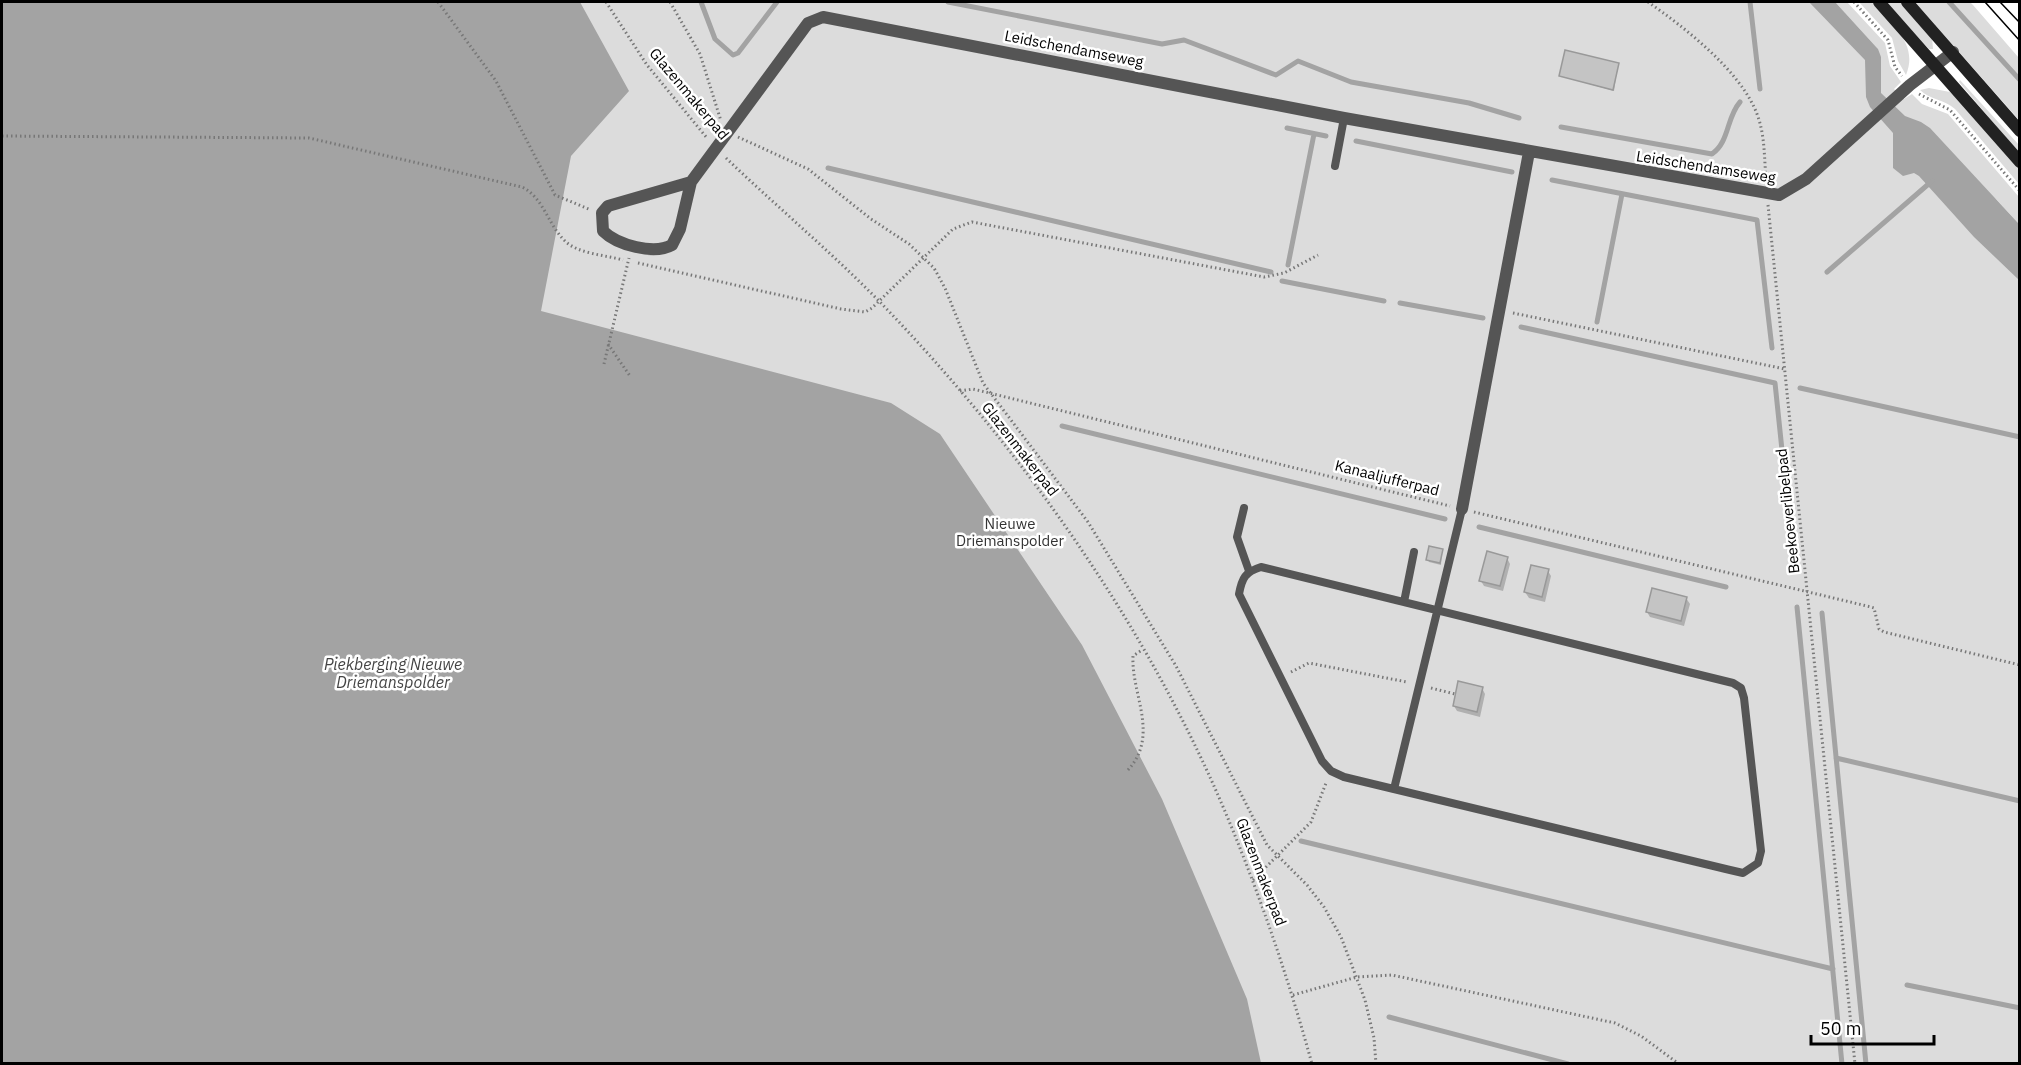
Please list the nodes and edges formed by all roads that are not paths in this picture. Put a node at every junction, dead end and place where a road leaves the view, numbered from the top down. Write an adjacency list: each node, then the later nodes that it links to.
1 (1879, 2): 4 (main road)
2 (1907, 2): 3 (main road)
3 (1953, 52): 4 (street, Leidschendamseweg); 6 (main road)
4 (1936, 65): 7 (street, Leidschendamseweg); 8 (main road)
5 (1344, 117): 7 (street, Leidschendamseweg); 9 (lane); 10 (street, Leidschendamseweg)
6 (2019, 131)
7 (1529, 152): 12 (street)
8 (2019, 162)
9 (1335, 166)
10 (691, 182): 10 (street, Leidschendamseweg)
11 (1244, 508): 14 (lane)
12 (1462, 509): 16 (lane)
13 (1414, 552): 15 (lane)
14 (1249, 571): 15 (lane); 17 (lane)
15 (1404, 602): 16 (lane)
16 (1438, 611): 17 (lane); 17 (lane)
17 (1394, 789)

